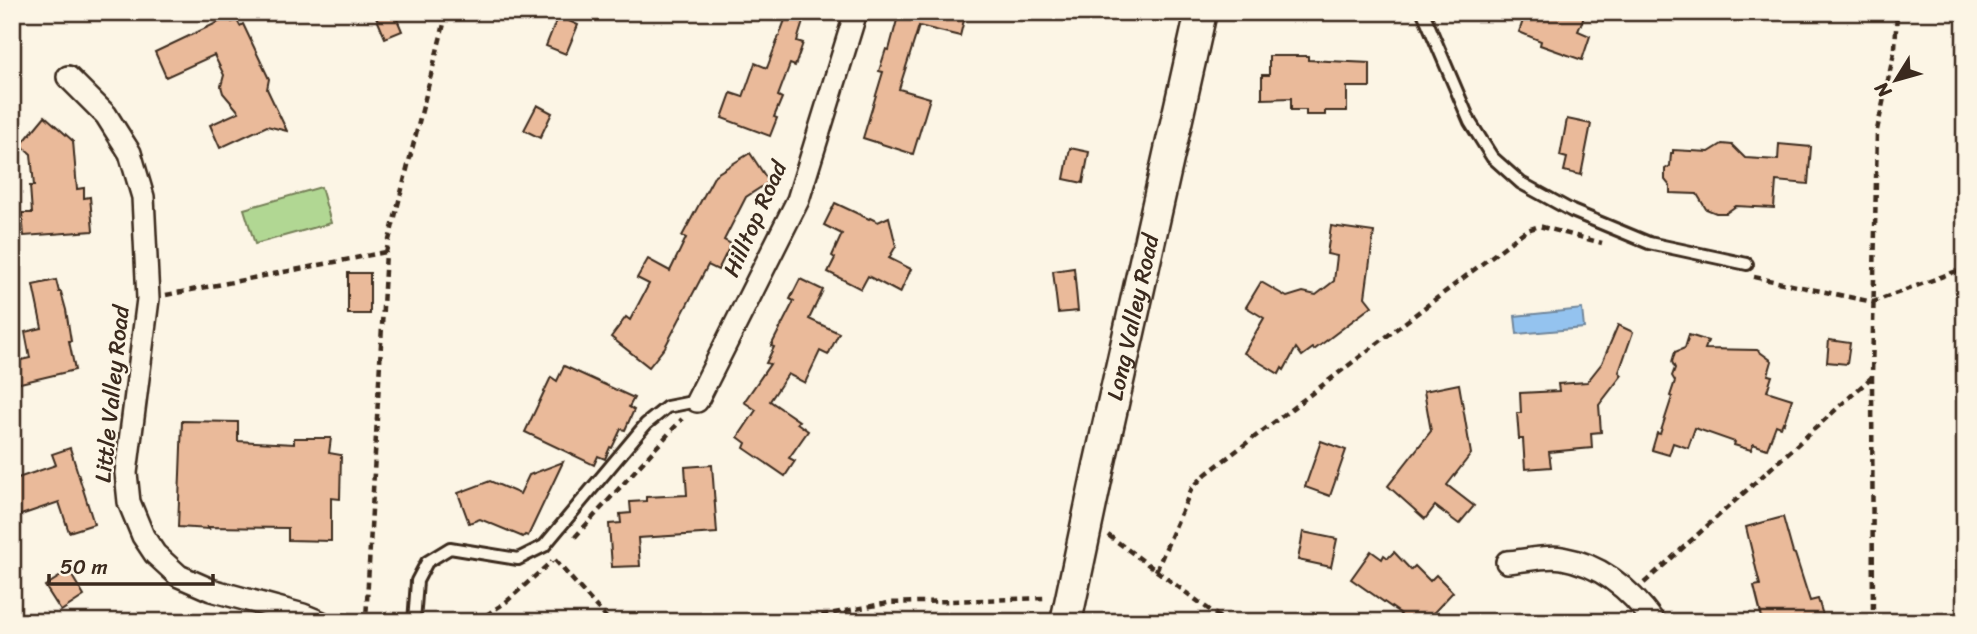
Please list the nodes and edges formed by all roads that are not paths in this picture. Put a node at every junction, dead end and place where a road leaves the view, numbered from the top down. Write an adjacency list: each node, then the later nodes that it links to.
1 (856, 12): 6 (street, Hilltop Road)
2 (1201, 12): 8 (street, Long Valley Road)
3 (1423, 12): 5 (lane)
4 (68, 77): 9 (street, Little Valley Road)
5 (1747, 264)
6 (696, 401): 10 (lane)
7 (1507, 562): 11 (street)
8 (1068, 611)
9 (320, 622)
10 (414, 622)
11 (1654, 622)

